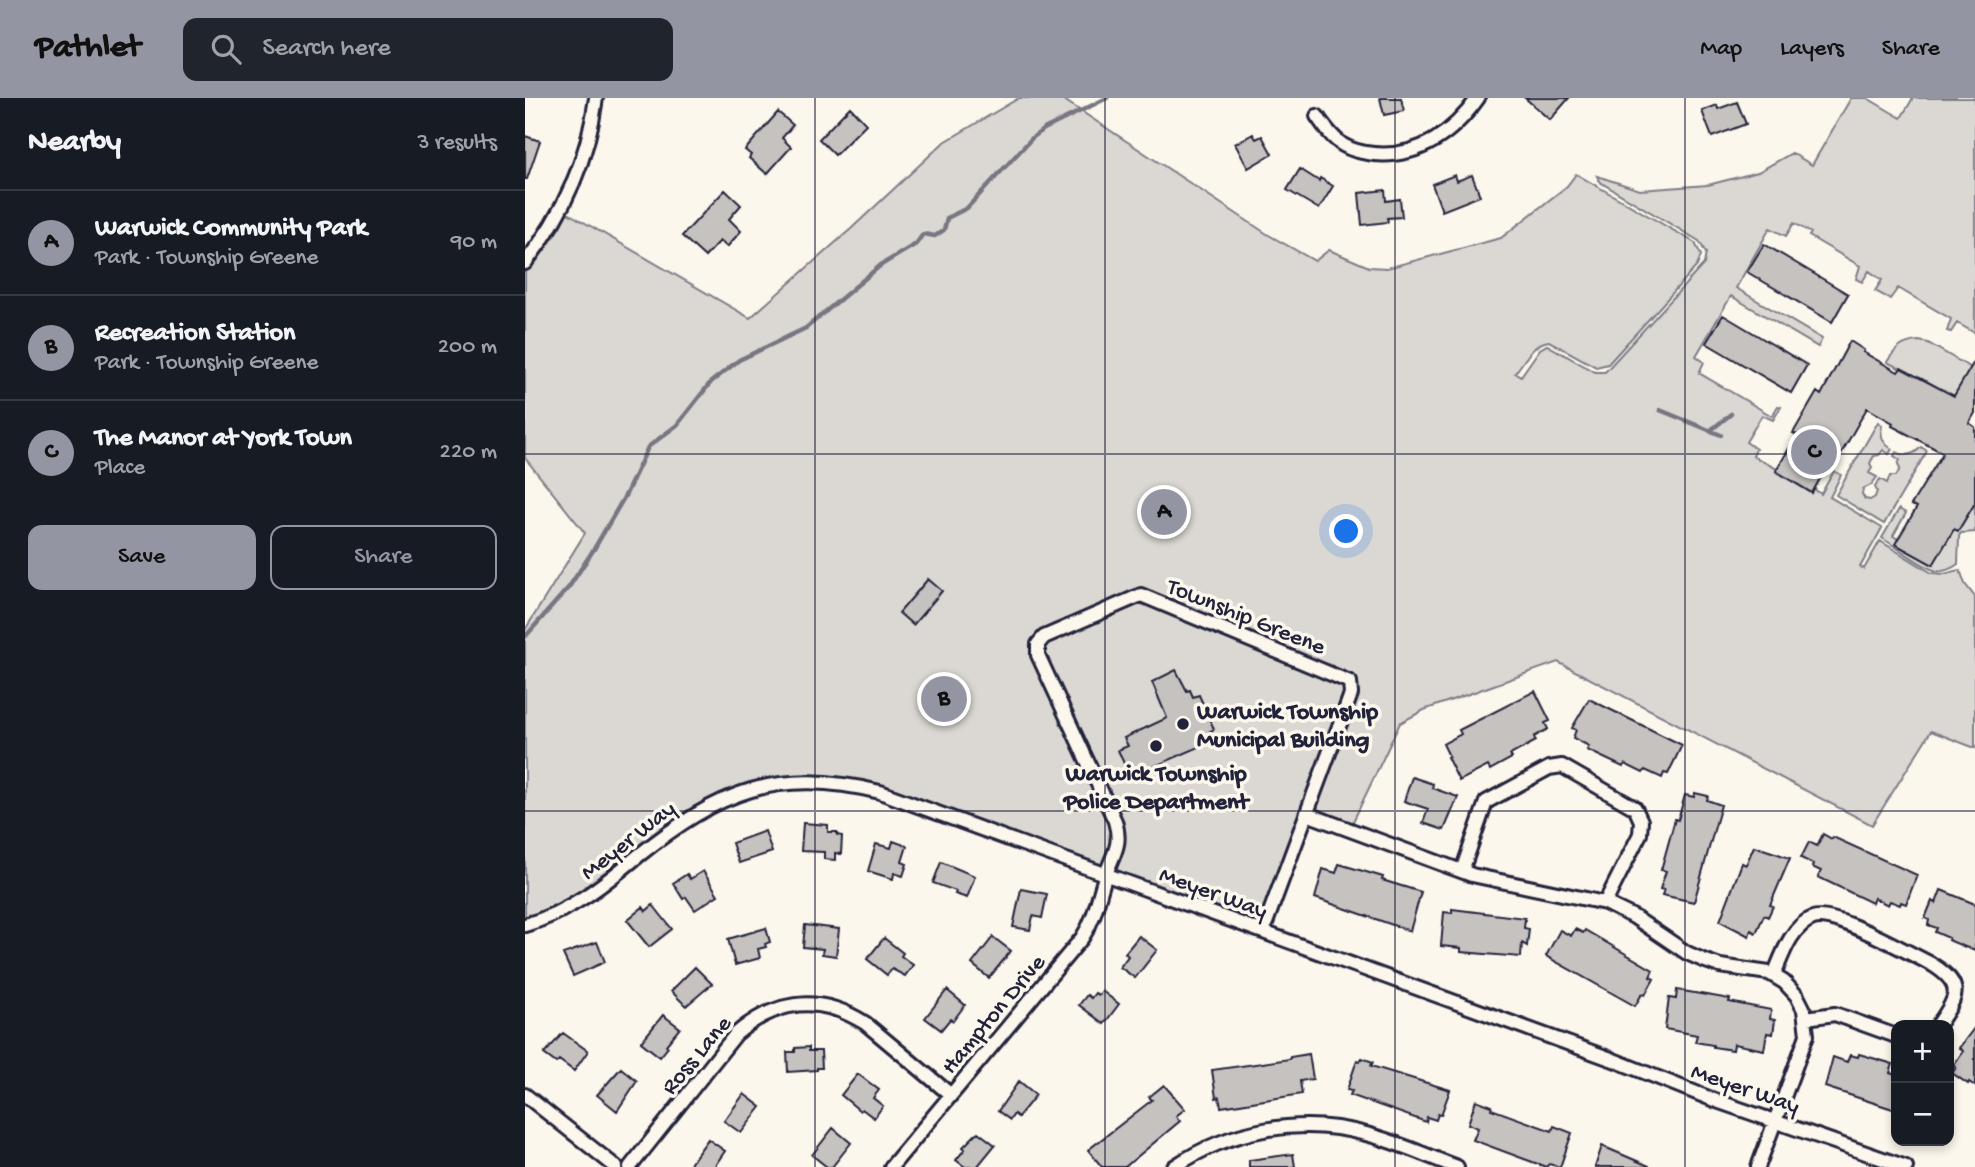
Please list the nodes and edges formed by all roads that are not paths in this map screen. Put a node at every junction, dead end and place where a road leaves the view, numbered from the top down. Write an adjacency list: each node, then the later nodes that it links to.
1 (596, 98): 4 (street)
2 (1478, 98): 3 (street)
3 (1317, 116)
4 (525, 263)
5 (1307, 814): 6 (street); 7 (street, Township Greene); 10 (street, Township Greene)
6 (1467, 873): 8 (street); 8 (street)
7 (1107, 874): 9 (street, Meyer Way); 10 (street, Meyer Way); 16 (street, Hampton Drive)
8 (1605, 902): 11 (street)
9 (525, 925)
10 (1263, 932): 17 (street, Meyer Way)
11 (1774, 975): 12 (street); 13 (street)
12 (1806, 1018): 14 (street); 17 (street)
13 (1941, 1020)
14 (1891, 1034)
15 (525, 1095): 18 (street)
16 (951, 1096): 19 (street, Ross Lane); 20 (street, Hampton Drive)
17 (1775, 1120): 23 (street); 24 (street, Meyer Way)
18 (616, 1167)
19 (630, 1167)
20 (891, 1167)
21 (1174, 1167): 22 (street)
22 (1457, 1167)
23 (1758, 1167)
24 (1906, 1167)

